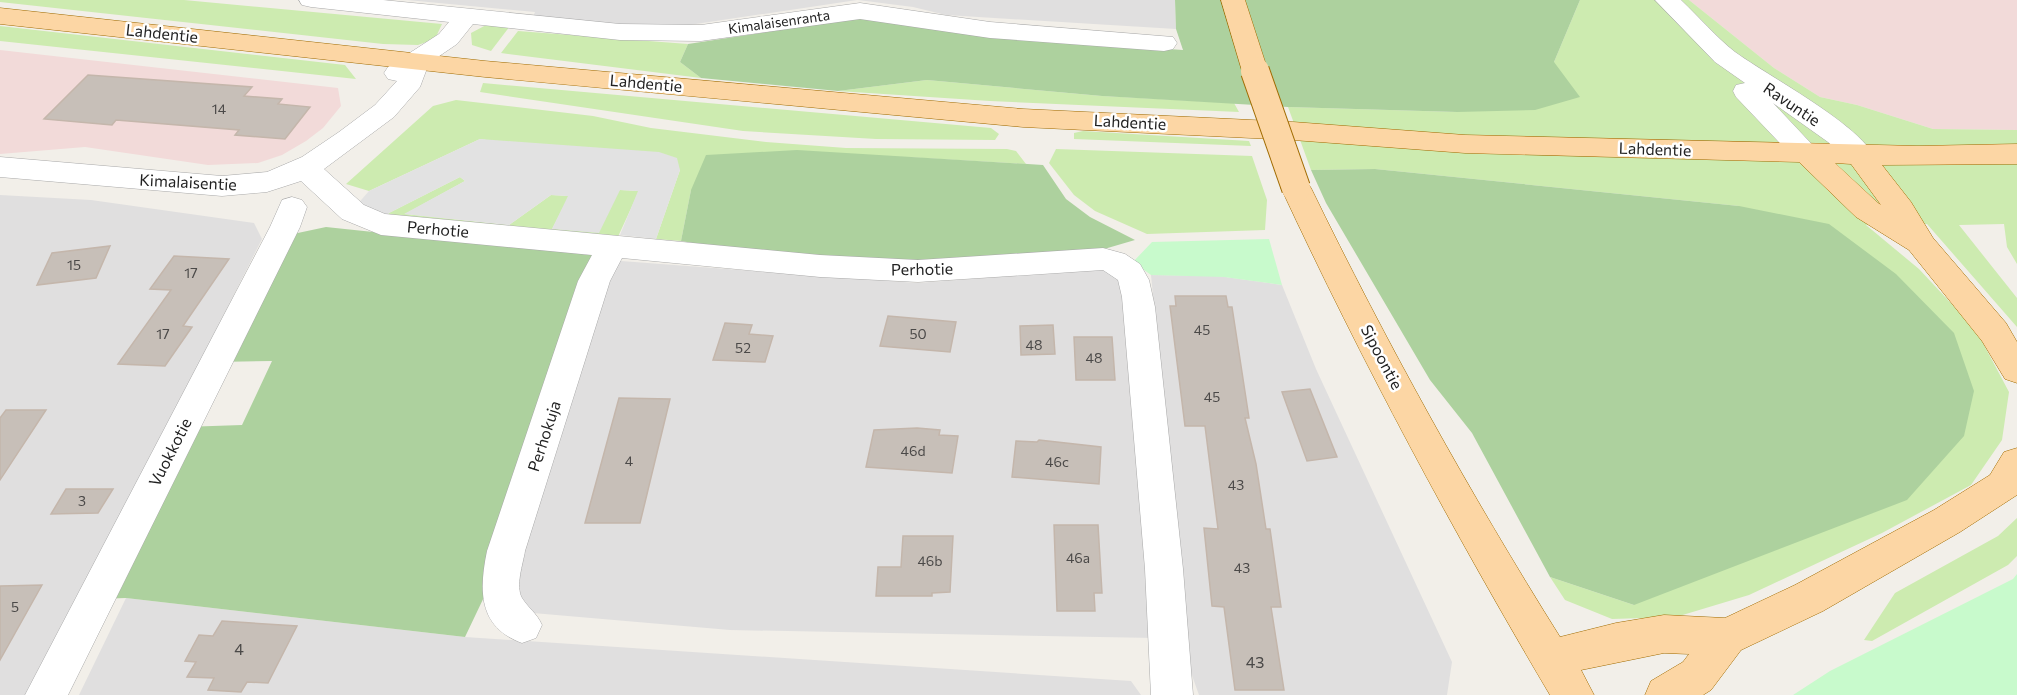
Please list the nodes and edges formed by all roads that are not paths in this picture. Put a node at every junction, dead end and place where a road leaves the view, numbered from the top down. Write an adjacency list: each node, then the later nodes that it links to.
1 (311, 0): 5 (street, Kimalaisenranta)
2 (1233, 0): 22 (main road, Sipoontie, bridge)
3 (1667, 0): 7 (street, Ravuntie)
4 (0, 16): 8 (main road, Lahdentie)
5 (465, 18): 6 (street, Kimalaisenranta); 8 (street)
6 (1164, 43)
7 (1724, 56): 10 (street, Ravuntie); 11 (street, Ravuntie)
8 (417, 61): 10 (main road, Lahdentie); 14 (street, Kimalaisentie)
9 (2017, 138): 11 (main road, Lahdentie)
10 (1798, 144): 11 (main road, Lahdentie); 17 (main road)
11 (1848, 144): 12 (main road, Lahdentie); 17 (main road)
12 (2017, 154)
13 (0, 167): 14 (street, Kimalaisentie)
14 (306, 169): 16 (street, Perhotie)
15 (292, 207): 23 (street, Vuokkotie)
16 (613, 245): 20 (street, Perhokuja); 24 (street, Perhotie)
17 (1922, 246): 18 (main road)
18 (2017, 370)
19 (2017, 463): 21 (main road)
20 (522, 625)
21 (1727, 637): 22 (main road); 26 (main road)
22 (1550, 659): 25 (main road, Sipoontie)
23 (46, 695)
24 (1172, 695)
25 (1573, 695)
26 (1666, 695)

